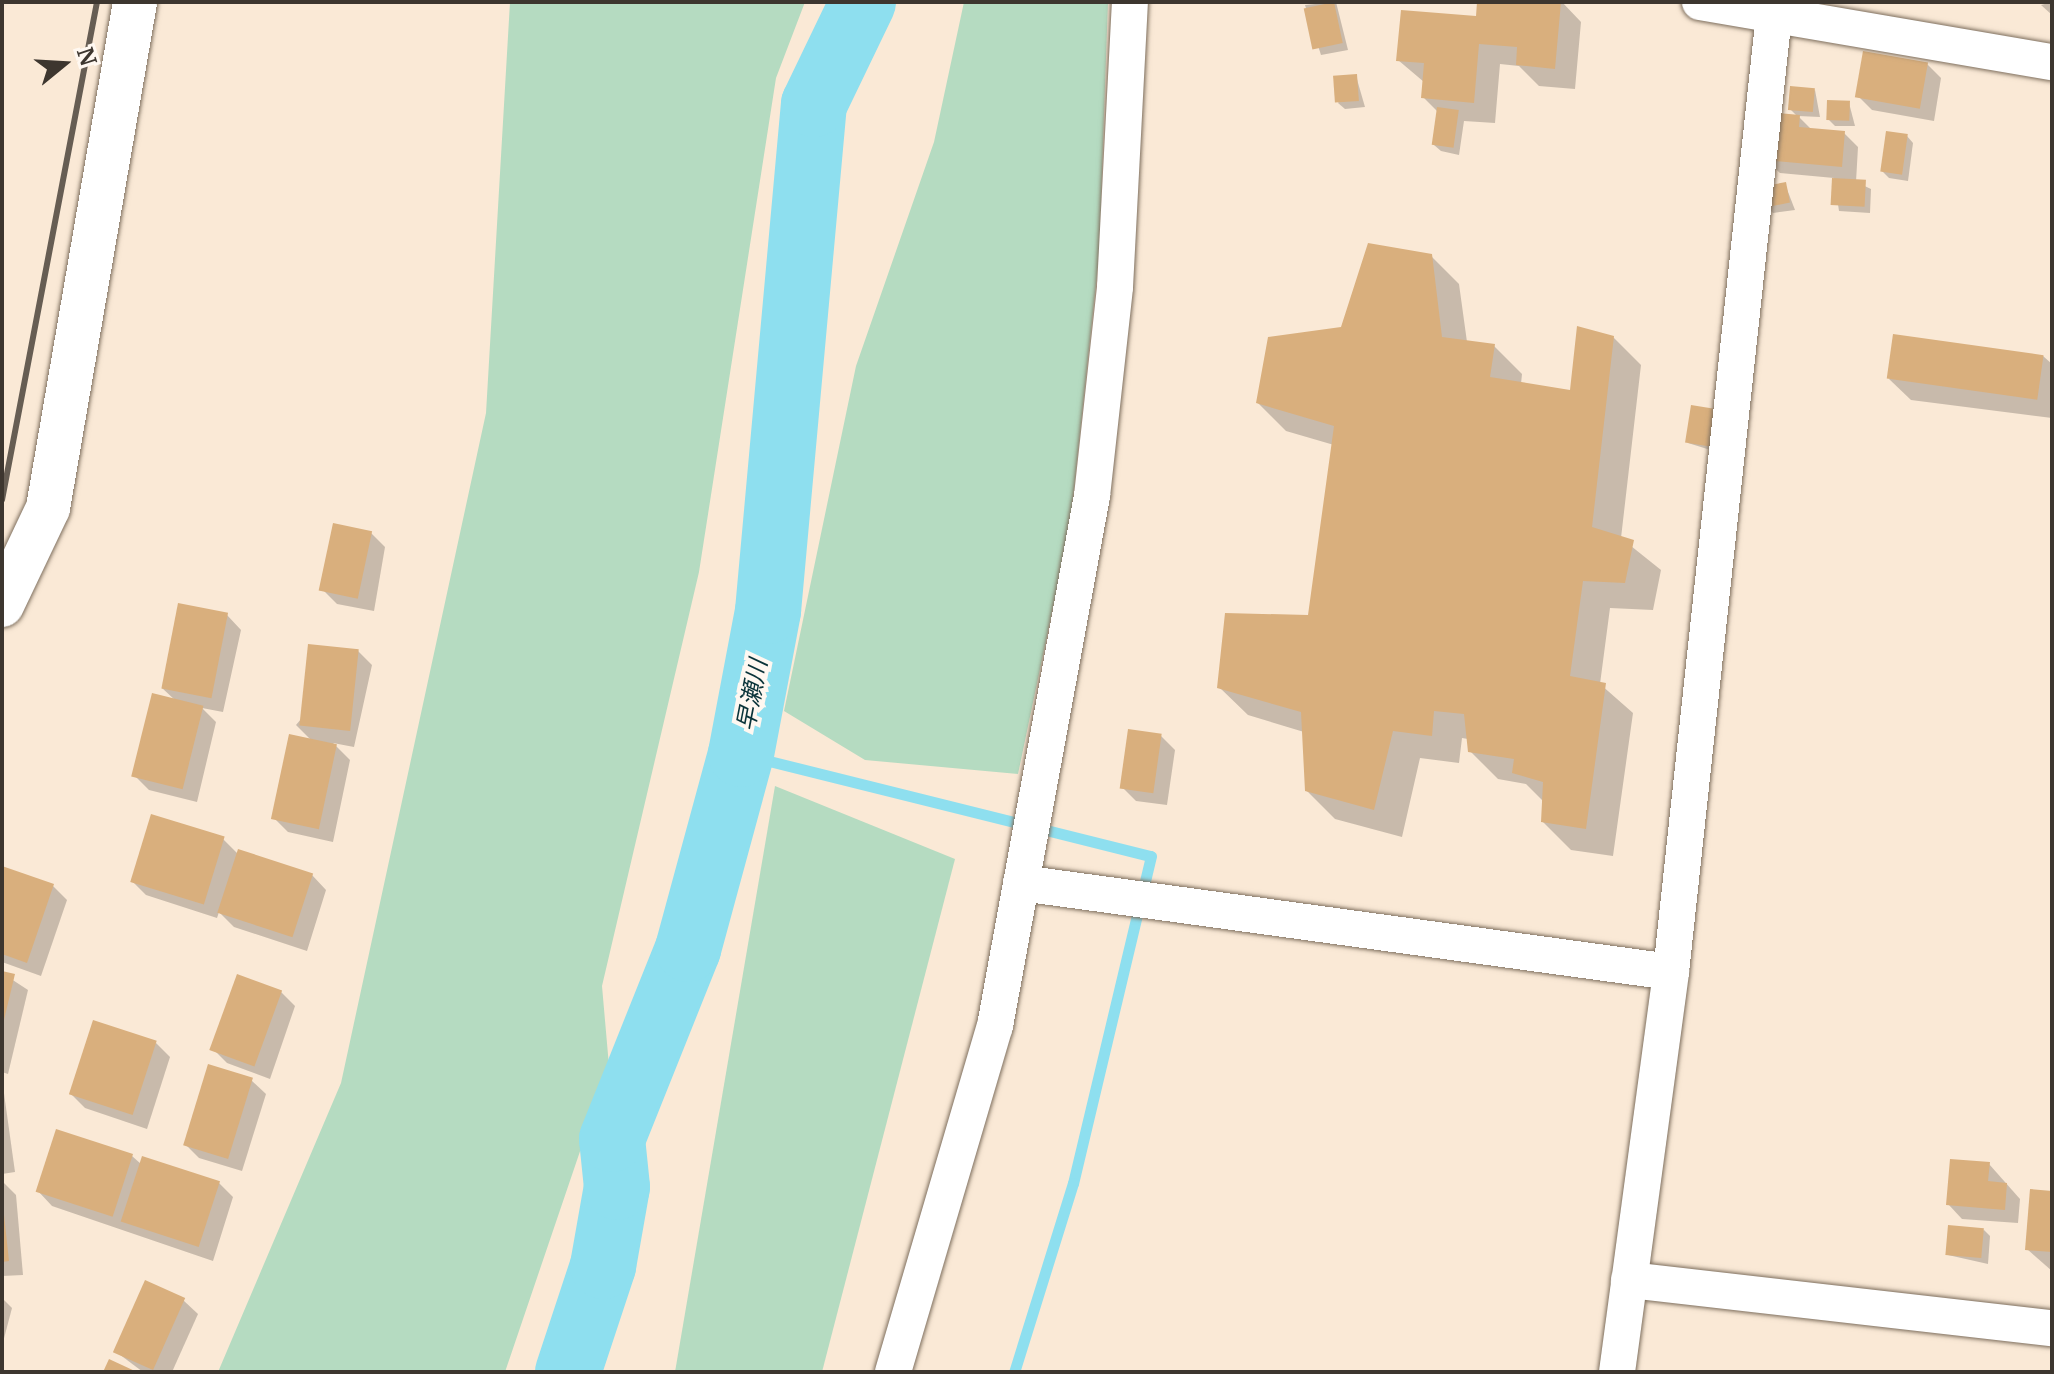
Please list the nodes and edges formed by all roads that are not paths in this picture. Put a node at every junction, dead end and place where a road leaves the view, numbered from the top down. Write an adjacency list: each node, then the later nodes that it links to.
1 (135, 2): 6 (street)
2 (1130, 2): 7 (street)
3 (1700, 2): 4 (street)
4 (1774, 14): 5 (street); 8 (street)
5 (2052, 62)
6 (2, 605)
7 (1021, 883): 8 (street); 11 (street)
8 (1671, 972): 9 (street)
9 (1629, 1280): 10 (street); 12 (street)
10 (2052, 1328)
11 (893, 1372)
12 (1617, 1372)

